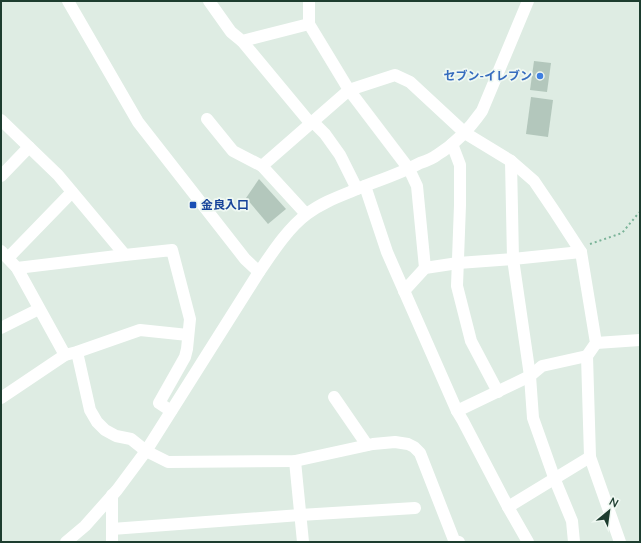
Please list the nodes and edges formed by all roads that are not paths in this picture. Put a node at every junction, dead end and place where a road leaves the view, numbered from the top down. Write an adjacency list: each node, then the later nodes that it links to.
1 (68, 1): 28 (street)
2 (209, 1): 6 (street)
3 (309, 1): 5 (street)
4 (528, 1): 11 (street)
5 (308, 24): 6 (street); 7 (street)
6 (242, 41): 10 (street)
7 (349, 90): 10 (street); 11 (street); 16 (street)
8 (207, 119): 15 (street)
9 (1, 120): 13 (street)
10 (312, 122): 15 (street); 18 (street)
11 (465, 132): 12 (street); 14 (street)
12 (452, 144): 16 (street); 25 (street)
13 (29, 147): 17 (street); 19 (street)
14 (511, 161): 21 (street); 24 (street)
15 (262, 166): 20 (street)
16 (409, 169): 18 (street); 27 (street)
17 (1, 176)
18 (361, 187): 20 (street); 29 (street)
19 (72, 192): 22 (street); 23 (street)
20 (306, 214): 28 (street)
21 (580, 250): 24 (street); 34 (street)
22 (4, 255): 26 (street)
23 (125, 255): 26 (street); 32 (street)
24 (513, 259): 25 (street); 38 (street)
25 (458, 263): 27 (street); 39 (street)
26 (17, 268): 30 (street)
27 (425, 268): 29 (street)
28 (259, 272): 43 (street)
29 (404, 291): 42 (street)
30 (39, 309): 31 (street); 36 (street)
31 (1, 328)
32 (188, 335): 35 (street); 43 (street)
33 (640, 340): 34 (street)
34 (596, 343): 37 (street)
35 (77, 352): 36 (street); 45 (street)
36 (65, 355): 41 (street)
37 (587, 356): 38 (street); 46 (street)
38 (530, 376): 39 (street); 48 (street)
39 (498, 392): 42 (street)
40 (334, 397): 44 (street)
41 (1, 398)
42 (457, 411): 50 (street)
43 (171, 412): 45 (street)
44 (367, 445): 47 (street); 54 (street)
45 (146, 451): 47 (street); 49 (street)
46 (590, 457): 48 (street); 60 (street)
47 (295, 461): 52 (street)
48 (555, 480): 50 (street); 59 (street)
49 (112, 495): 53 (street); 55 (street)
50 (508, 507): 58 (street)
51 (415, 508): 52 (street)
52 (300, 515): 53 (street); 57 (street)
53 (112, 529): 56 (street)
54 (455, 541)
55 (66, 542)
56 (112, 542)
57 (303, 542)
58 (528, 542)
59 (574, 542)
60 (620, 542)

